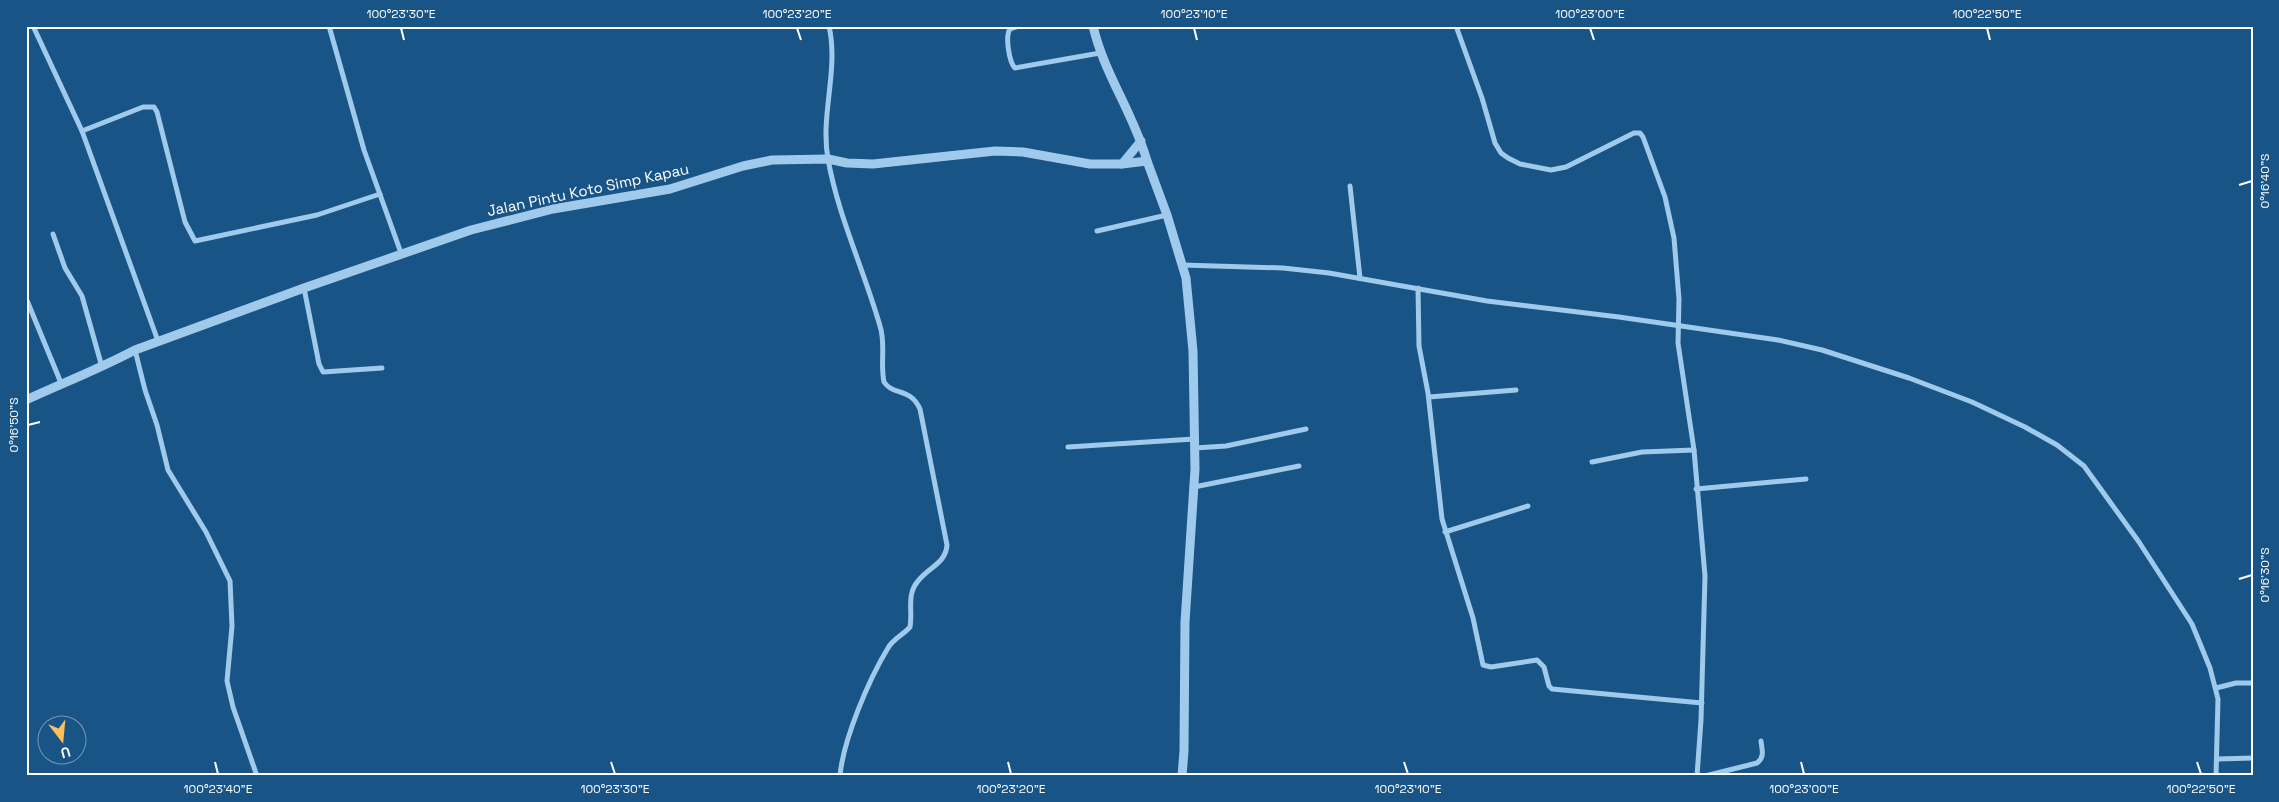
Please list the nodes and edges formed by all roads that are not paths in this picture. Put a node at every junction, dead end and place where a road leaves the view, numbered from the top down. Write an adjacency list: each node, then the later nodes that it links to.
1 (33, 26): 8 (street)
2 (328, 26): 14 (street)
3 (828, 26): 10 (street)
4 (1019, 26): 7 (street)
5 (1093, 26): 7 (street)
6 (1456, 26): 24 (street)
7 (1100, 53): 9 (street)
8 (82, 131): 14 (street); 25 (street)
9 (1141, 141): 11 (street); 12 (street)
10 (828, 159): 12 (street, Jalan Pintu Koto Simp Kapau); 18 (street, Jalan Pintu Koto Simp Kapau); 51 (street)
11 (1147, 161): 12 (street, Jalan Pintu Koto Simp Kapau); 15 (street)
12 (1122, 164)
13 (1350, 186): 20 (street)
14 (380, 194): 18 (street)
15 (1167, 215): 16 (street); 19 (street)
16 (1097, 231)
17 (53, 234): 27 (street)
18 (401, 253): 21 (street, Jalan Pintu Koto Simp Kapau)
19 (1182, 265): 20 (street); 34 (street)
20 (1360, 278): 22 (street)
21 (304, 288): 25 (street, Jalan Pintu Koto Simp Kapau); 28 (street)
22 (1418, 288): 24 (street); 31 (street)
23 (26, 298): 29 (street)
24 (1678, 326): 36 (street); 45 (street)
25 (158, 341): 26 (street, Jalan Pintu Koto Simp Kapau)
26 (135, 350): 27 (street, Jalan Pintu Koto Simp Kapau); 50 (street)
27 (102, 367): 29 (street, Jalan Pintu Koto Simp Kapau)
28 (382, 368)
29 (61, 383): 32 (street, Jalan Pintu Koto Simp Kapau)
30 (1516, 390): 31 (street)
31 (1429, 397): 43 (street)
32 (26, 400)
33 (1306, 429): 34 (street)
34 (1194, 443): 35 (street); 40 (street)
35 (1068, 447)
36 (1694, 450): 37 (street); 41 (street)
37 (1592, 462)
38 (1299, 466): 40 (street)
39 (1806, 479): 41 (street)
40 (1193, 487): 52 (street)
41 (1696, 489): 46 (street)
42 (1528, 506): 43 (street)
43 (1445, 532): 46 (street)
44 (2253, 683): 45 (street)
45 (2216, 688): 49 (street)
46 (1702, 703): 53 (street)
47 (1761, 741): 54 (street)
48 (2253, 758): 49 (street)
49 (2217, 759): 55 (street)
50 (258, 776)
51 (840, 776)
52 (1182, 776)
53 (1697, 776)
54 (1706, 776)
55 (2216, 776)

